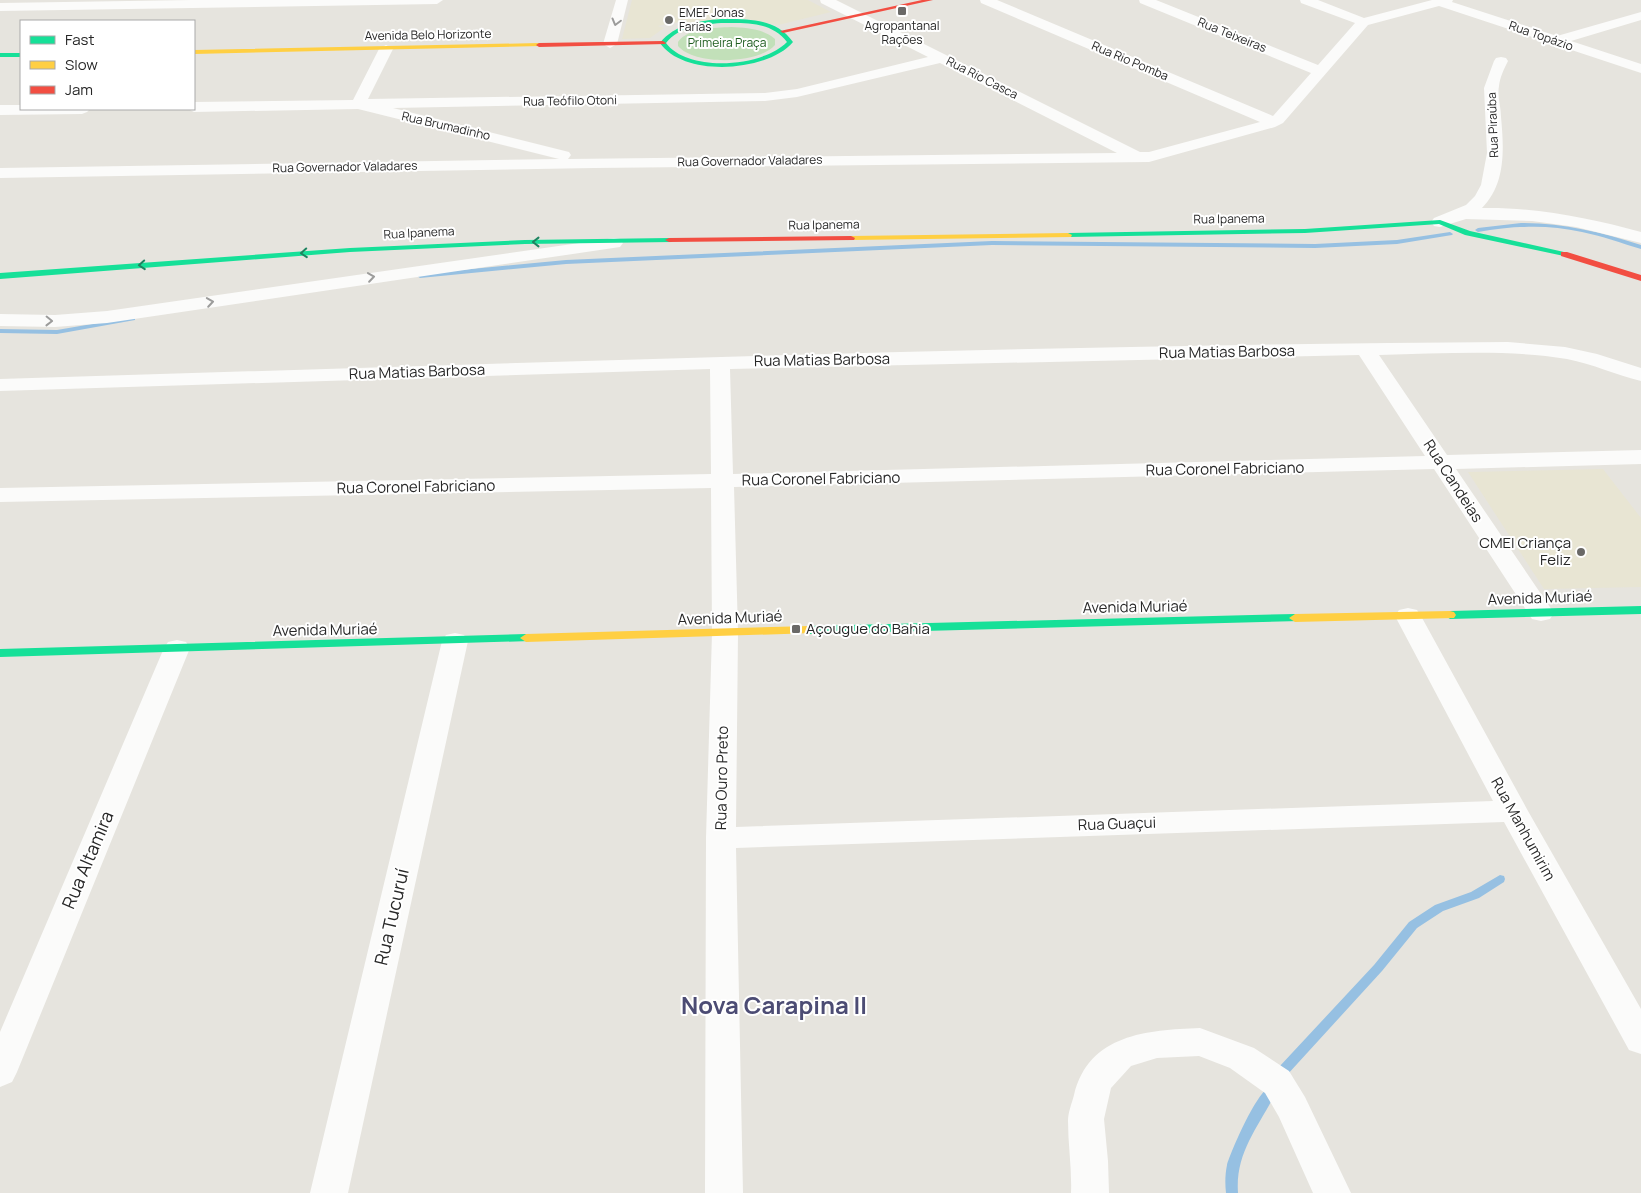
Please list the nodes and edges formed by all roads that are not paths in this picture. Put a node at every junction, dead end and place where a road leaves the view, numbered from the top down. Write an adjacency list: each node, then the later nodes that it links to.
1 (437, 0): 9 (street)
2 (622, 0): 18 (street, one-way to 18)
3 (826, 0): 12 (street, Rua Rio Casca)
4 (930, 0): 12 (street)
5 (986, 0): 31 (street, Rua Rio Pomba)
6 (1145, 0): 26 (street, Rua Teixeiras)
7 (1306, 0): 14 (street)
8 (1444, 1): 14 (street); 16 (street, Rua Topázio)
9 (173, 2): 10 (street); 11 (street)
10 (0, 7)
11 (160, 16)
12 (856, 16): 15 (street); 23 (street, Rua Rio Casca)
13 (1641, 16): 16 (street)
14 (1363, 22): 26 (street)
15 (783, 32): 17 (street); 17 (street)
16 (1556, 41): 25 (street, Rua Topázio)
17 (663, 43): 18 (street, Avenida Belo Horizonte)
18 (610, 44): 19 (street, Avenida Belo Horizonte)
19 (386, 49): 20 (street, Avenida Belo Horizonte); 27 (street)
20 (195, 52)
21 (0, 55): 22 (street)
22 (20, 55)
23 (942, 58): 27 (street, Rua Teófilo Otoni); 32 (street, Rua Rio Casca)
24 (1502, 61): 35 (street, Rua Piraúba)
25 (1641, 69)
26 (1319, 70): 31 (street)
27 (358, 104): 28 (street, Rua Teófilo Otoni); 33 (street, Rua Brumadinho)
28 (195, 107)
29 (0, 110): 30 (street)
30 (20, 110)
31 (1274, 122): 32 (street, Rua Governador Valadares)
32 (1138, 157): 33 (street, Rua Governador Valadares)
33 (594, 163): 34 (street, Rua Governador Valadares)
34 (0, 173)
35 (1465, 214): 36 (street, Rua Piraúba); 37 (street)
36 (1440, 222): 38 (street, Rua Ipanema); 40 (street, Rua Ipanema)
37 (1641, 238)
38 (620, 242): 39 (street, Rua Ipanema, one-way to 39); 41 (street, one-way to 38)
39 (0, 276)
40 (1641, 278)
41 (0, 320)
42 (1365, 349): 43 (street, Rua Matias Barbosa); 44 (street, Rua Matias Barbosa); 47 (street, Rua Candeias)
43 (720, 363): 45 (street, Rua Matias Barbosa); 48 (street, Rua Ouro Preto)
44 (1641, 375)
45 (0, 385)
46 (1641, 457): 47 (street, Rua Coronel Fabriciano)
47 (1443, 463): 48 (street, Rua Coronel Fabriciano); 51 (street, Rua Candeias)
48 (722, 482): 49 (street, Rua Coronel Fabriciano); 53 (street, Rua Ouro Preto)
49 (0, 495)
50 (1641, 610): 51 (street, Avenida Muriaé)
51 (1540, 613): 52 (street, Avenida Muriaé)
52 (1408, 616): 53 (street, Avenida Muriaé); 57 (street, Rua Manhumirim)
53 (725, 633): 54 (street, Avenida Muriaé); 58 (street, Rua Ouro Preto)
54 (455, 641): 55 (street, Avenida Muriaé); 61 (street, Rua Tucuruí)
55 (177, 648): 56 (street, Avenida Muriaé); 60 (street, Rua Altamira)
56 (0, 653)
57 (1513, 811): 58 (street, Rua Guaçui); 59 (street, Rua Manhumirim)
58 (721, 838): 62 (street, Rua Ouro Preto)
59 (1641, 1040)
60 (0, 1072)
61 (330, 1193)
62 (724, 1193)
63 (1090, 1193): 64 (street)
64 (1332, 1193)

